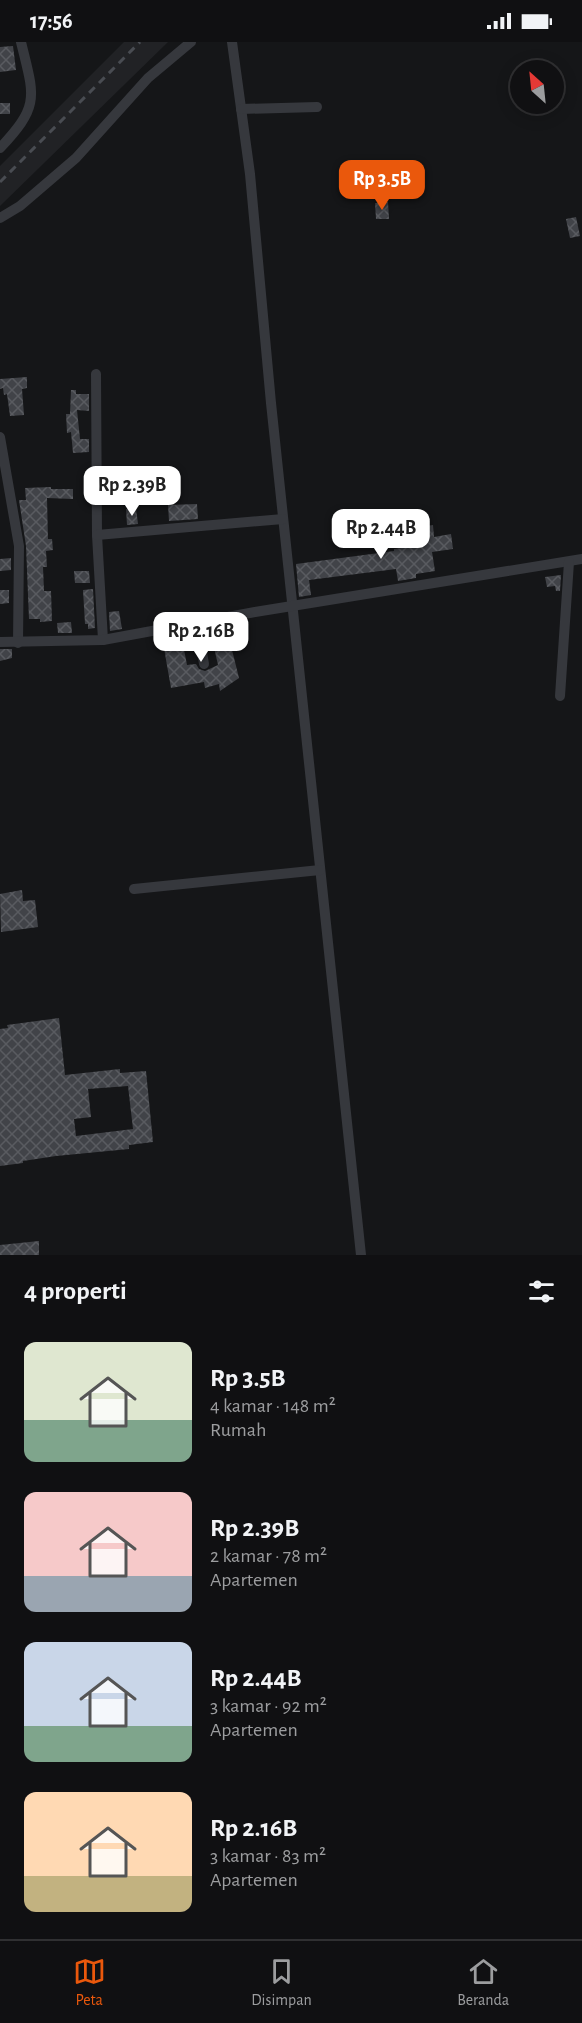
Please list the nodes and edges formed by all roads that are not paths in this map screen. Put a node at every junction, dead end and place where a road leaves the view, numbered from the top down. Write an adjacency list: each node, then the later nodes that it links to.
1 (21, 42): 6 (street)
2 (191, 42): 7 (street)
3 (232, 42): 5 (street)
4 (316, 107): 5 (street)
5 (241, 109): 10 (street)
6 (0, 148)
7 (0, 218)
8 (96, 374): 11 (street)
9 (0, 437): 18 (street)
10 (283, 519): 11 (street); 14 (street)
11 (97, 535): 16 (street)
12 (582, 559): 13 (street)
13 (569, 562): 14 (street); 20 (street)
14 (292, 607): 15 (street); 21 (street)
15 (197, 623): 16 (street); 19 (street)
16 (103, 640): 18 (street)
17 (0, 642): 18 (street)
18 (18, 643)
19 (204, 664)
20 (560, 696)
21 (320, 870): 22 (street); 23 (street)
22 (134, 889)
23 (361, 1255)

